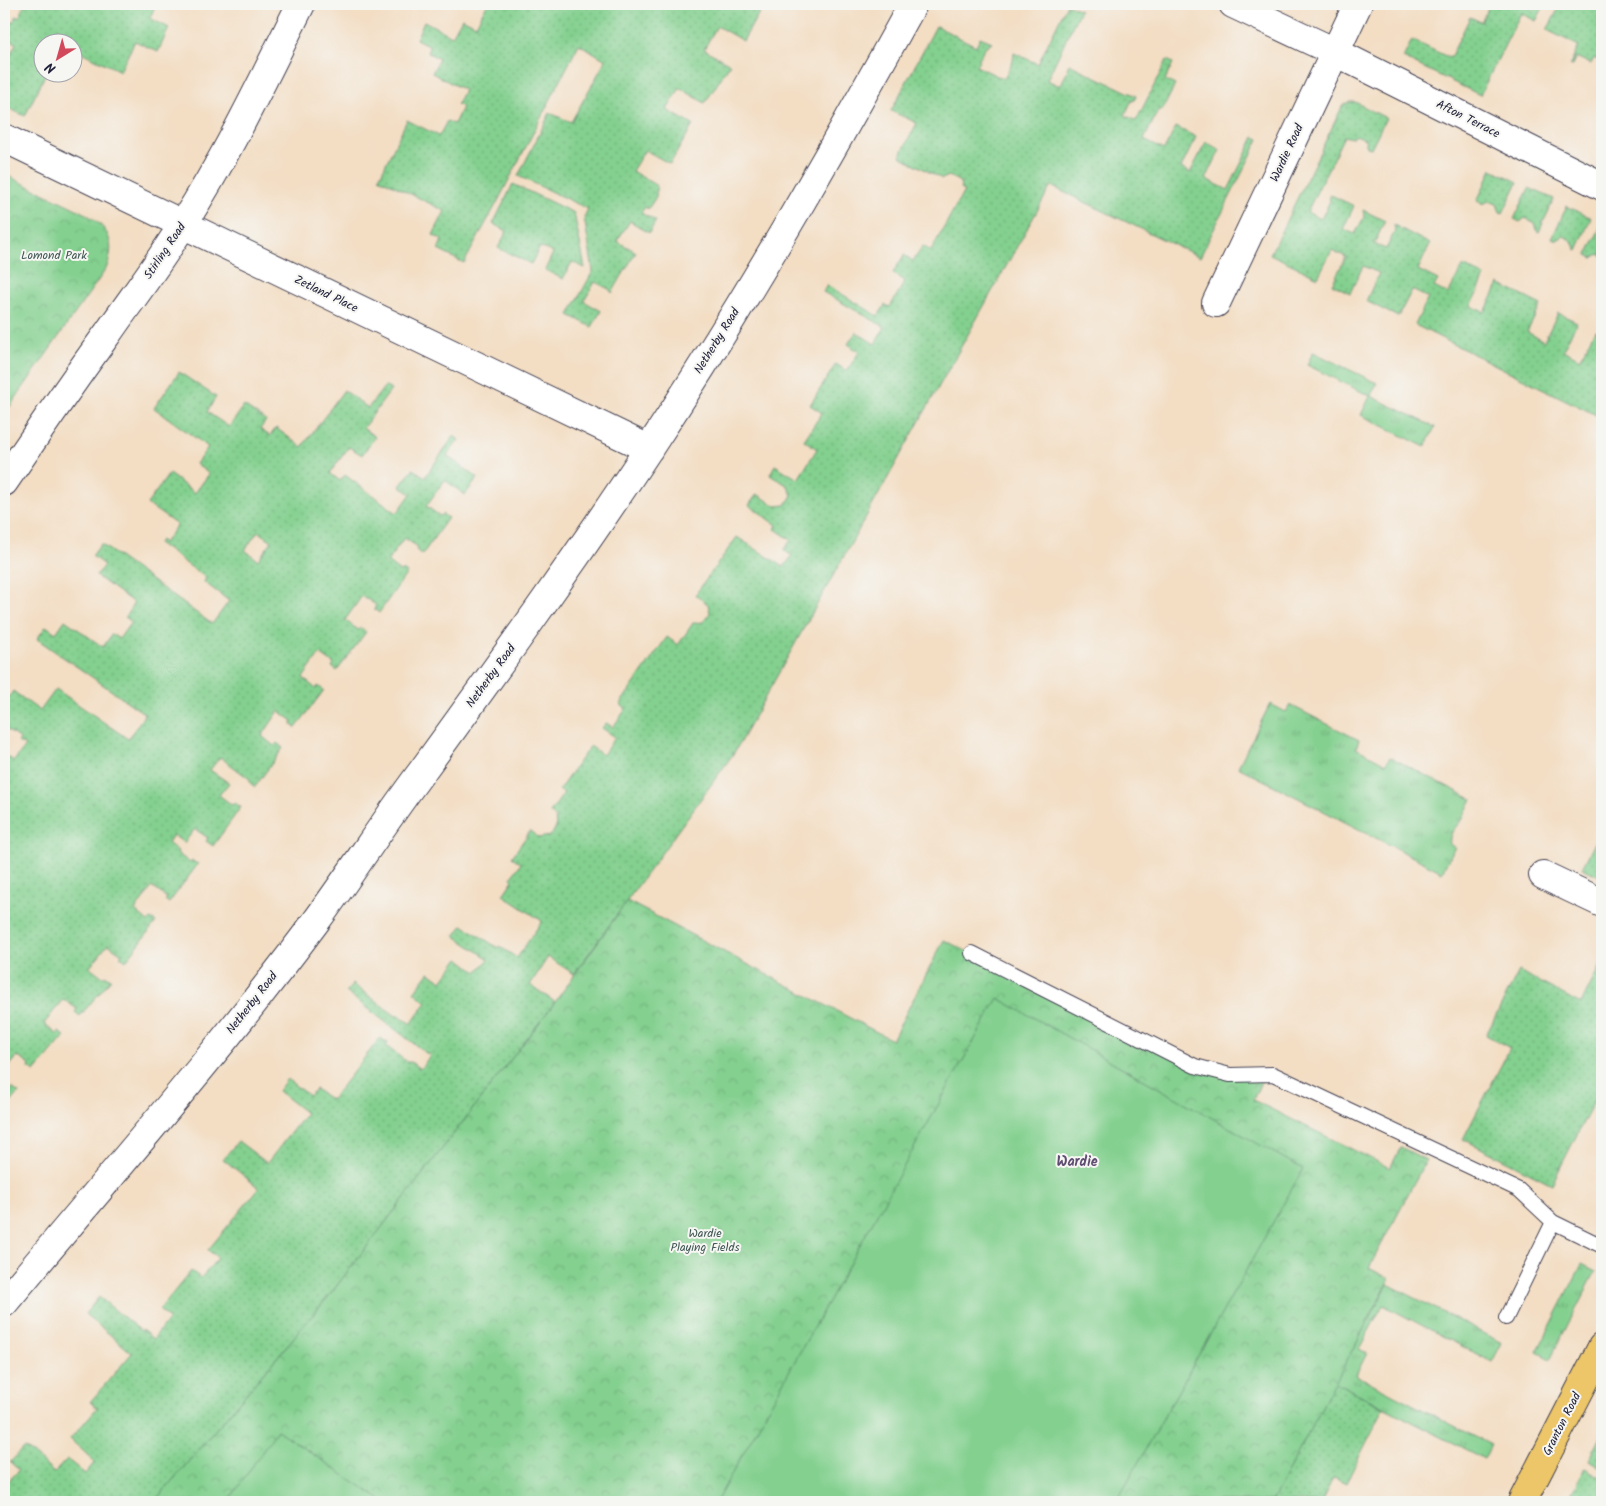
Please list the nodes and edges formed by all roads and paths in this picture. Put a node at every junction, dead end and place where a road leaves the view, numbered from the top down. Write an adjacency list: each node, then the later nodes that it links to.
1 (301, 4): 8 (street, Stirling Road)
2 (913, 4): 10 (street, Netherby Road)
3 (1233, 4): 5 (street, Afton Terrace)
4 (1358, 4): 5 (street, Wardie Road)
5 (1335, 52): 7 (street, Afton Terrace); 9 (street, Wardie Road)
6 (4, 138): 8 (street, Zetland Place)
7 (1602, 186)
8 (183, 225): 10 (street, Zetland Place); 11 (street, Stirling Road)
9 (1216, 303)
10 (649, 449): 17 (street, Netherby Road)
11 (4, 482)
12 (1543, 875): 13 (street)
13 (1602, 903)
14 (972, 954): 15 (lane)
15 (1553, 1222): 16 (lane); 18 (lane)
16 (1602, 1246)
17 (4, 1304)
18 (1506, 1318)
19 (1602, 1347): 20 (main road, Granton Road)
20 (1522, 1502)

